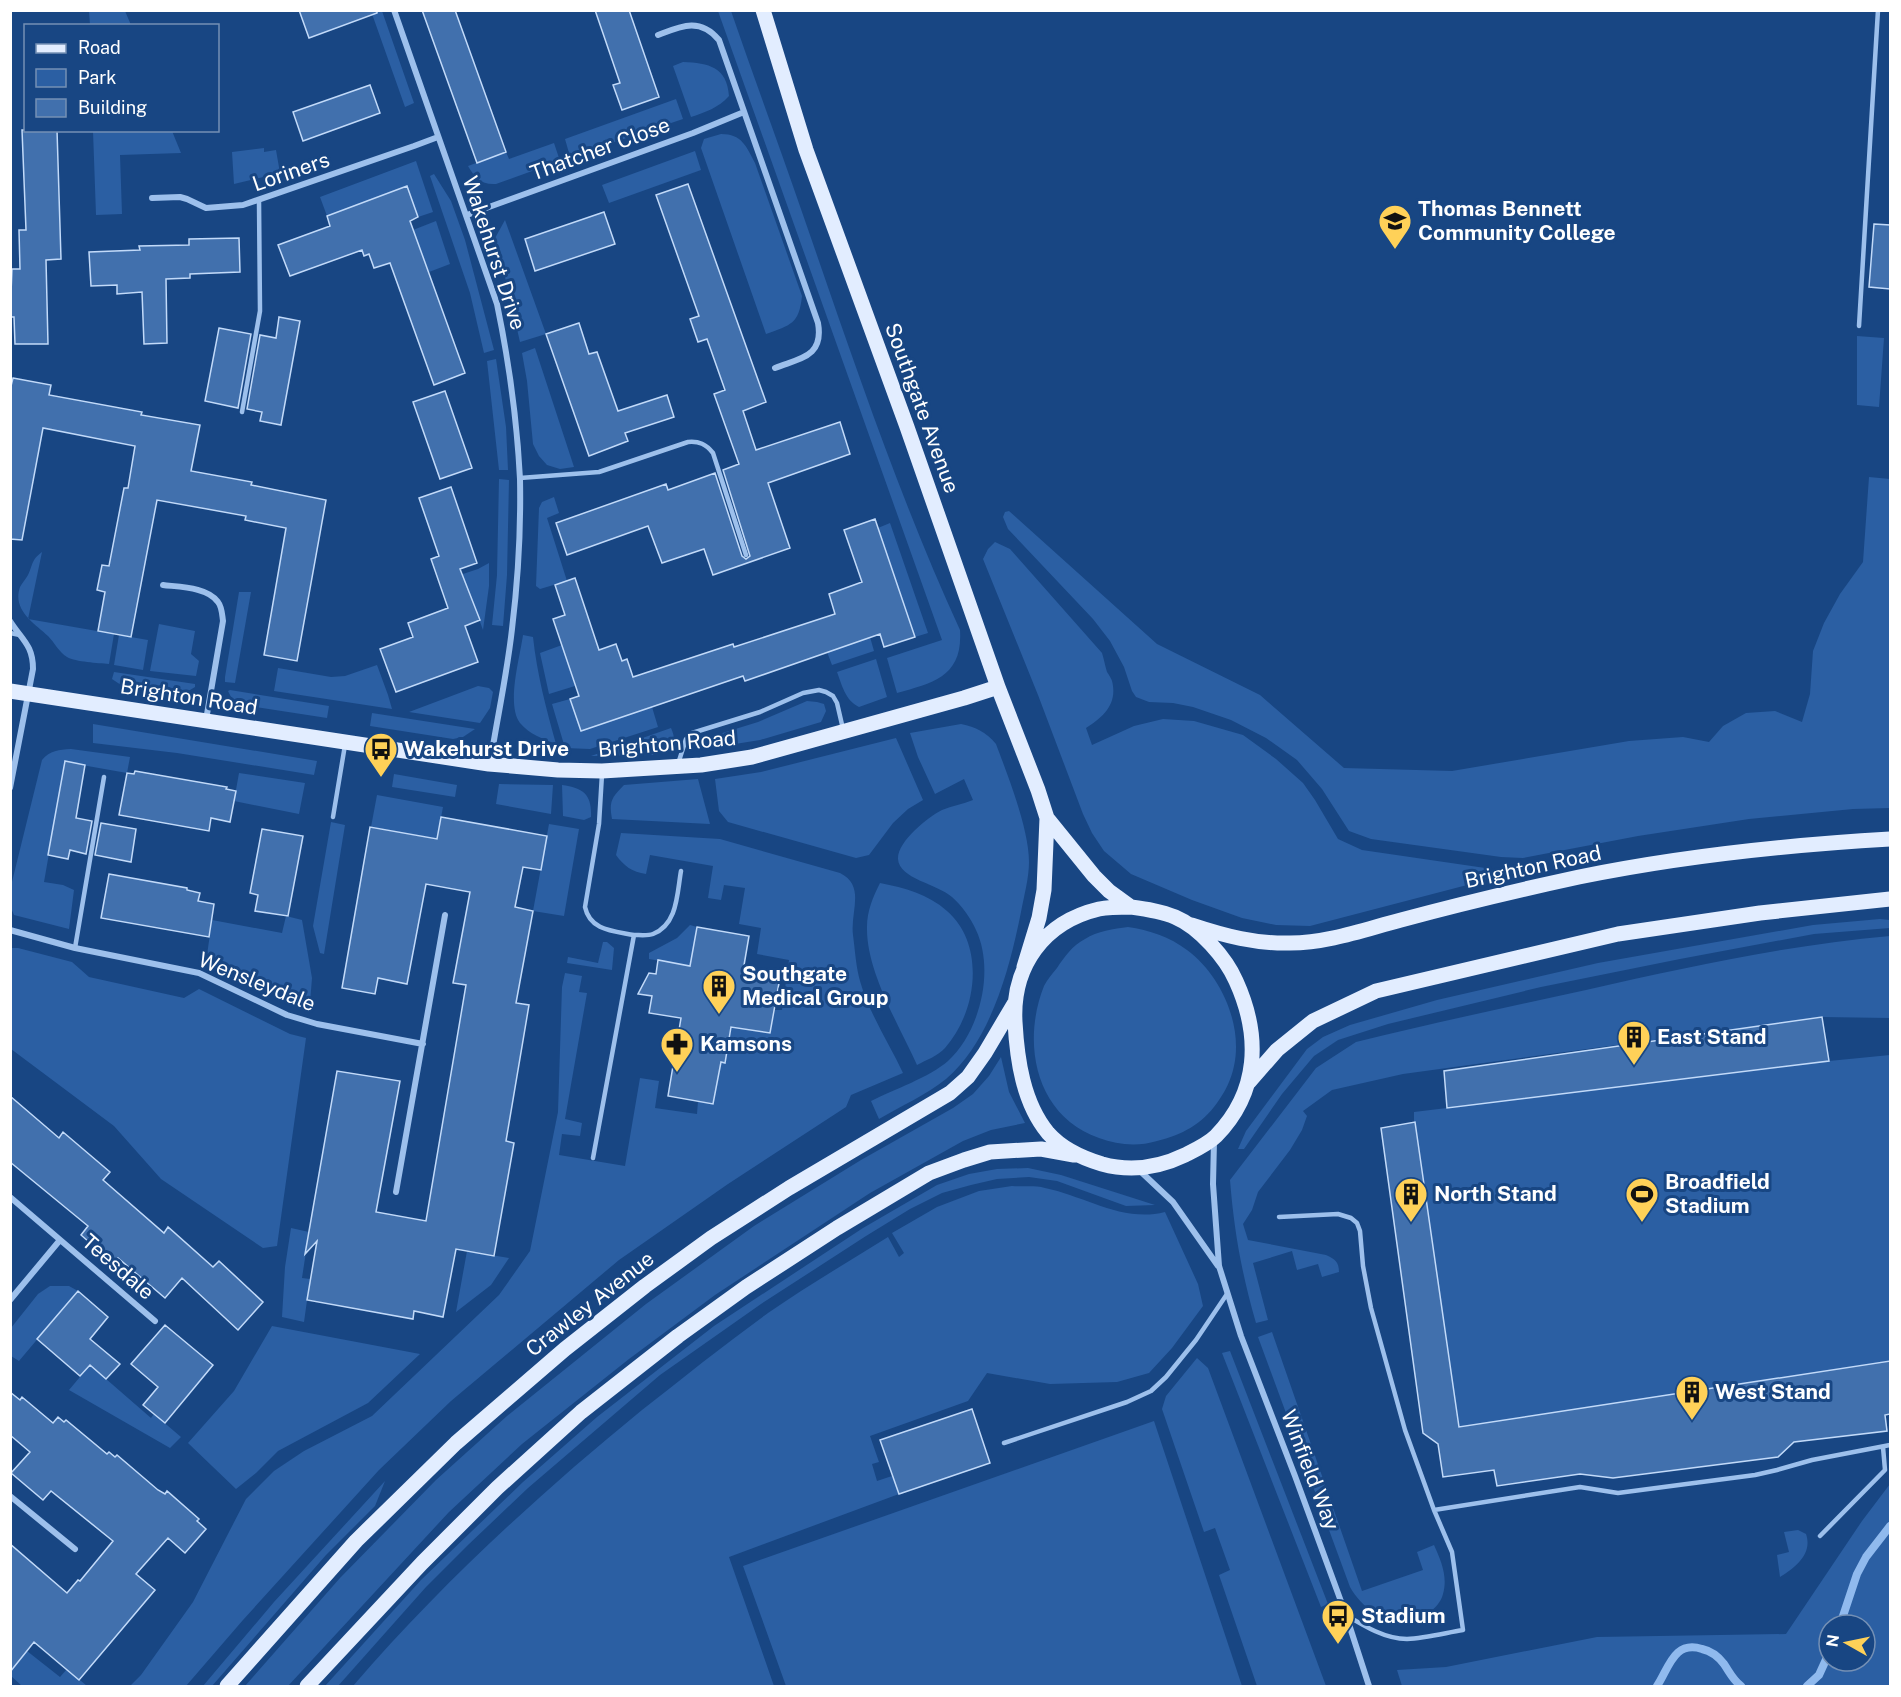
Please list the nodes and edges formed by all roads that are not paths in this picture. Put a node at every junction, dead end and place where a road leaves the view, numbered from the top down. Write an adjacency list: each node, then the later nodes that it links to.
1 (394, 10): 6 (street, Wakehurst Drive)
2 (763, 10): 19 (main road, Southgate Avenue)
3 (1878, 10): 10 (lane)
4 (658, 35): 5 (street)
5 (744, 112): 9 (street, Thatcher Close); 11 (street)
6 (438, 137): 8 (street, Loriners); 9 (street, Wakehurst Drive)
7 (152, 198): 8 (street, Loriners)
8 (259, 201): 12 (lane)
9 (467, 215): 13 (street, Wakehurst Drive)
10 (1859, 326)
11 (775, 368)
12 (242, 412)
13 (520, 478): 14 (lane); 25 (street, Wakehurst Drive)
14 (746, 555)
15 (163, 585): 22 (street)
16 (10, 621): 18 (street)
17 (10, 633): 18 (lane)
18 (20, 635): 21 (street)
19 (998, 687): 23 (main road, Brighton Road); 31 (main road, Southgate Avenue)
20 (10, 691): 21 (main road, Brighton Road)
21 (28, 694): 22 (main road, Brighton Road); 29 (street)
22 (206, 721): 24 (main road, Brighton Road)
23 (844, 732): 26 (main road, Brighton Road); 26 (lane)
24 (346, 742): 25 (main road, Brighton Road); 30 (lane)
25 (489, 764): 27 (main road, Brighton Road)
26 (677, 768): 27 (main road, Brighton Road)
27 (602, 771): 39 (lane)
28 (104, 777): 40 (lane)
29 (10, 788)
30 (333, 817)
31 (1047, 818): 35 (main road, Southgate Avenue); 41 (main road, Southgate Avenue)
32 (1890, 839): 37 (main road, Brighton Road)
33 (681, 871): 39 (lane)
34 (1889, 900): 44 (main road)
35 (1131, 907): 37 (main road, Brighton Road); 41 (main road)
36 (445, 915): 43 (street)
37 (1190, 925): 44 (main road)
38 (10, 930): 40 (street, Wensleydale)
39 (634, 935): 47 (lane)
40 (75, 948): 43 (street, Wensleydale)
41 (1024, 967): 42 (main road, Southgate Avenue)
42 (1014, 1004): 46 (main road); 65 (main road, Crawley Avenue)
43 (423, 1044): 49 (street)
44 (1249, 1082): 45 (main road)
45 (1215, 1138): 48 (main road); 53 (street, Winfield Way)
46 (1074, 1155): 48 (main road); 66 (main road)
47 (592, 1158)
48 (1139, 1169): 53 (street, Winfield Way)
49 (396, 1192)
50 (10, 1197): 52 (street, Teesdale)
51 (1279, 1217): 61 (lane)
52 (60, 1239): 55 (street, Teesdale); 56 (street, Teesdale)
53 (1219, 1266): 54 (street, Winfield Way)
54 (1227, 1294): 57 (lane); 64 (street, Winfield Way)
55 (10, 1300)
56 (155, 1320)
57 (1004, 1443)
58 (1890, 1444): 59 (lane)
59 (1883, 1447): 61 (lane); 62 (lane)
60 (10, 1496): 63 (street)
61 (1434, 1510): 64 (lane)
62 (1820, 1536)
63 (75, 1549)
64 (1346, 1615): 67 (street, Winfield Way)
65 (228, 1686)
66 (307, 1686)
67 (1369, 1686)

